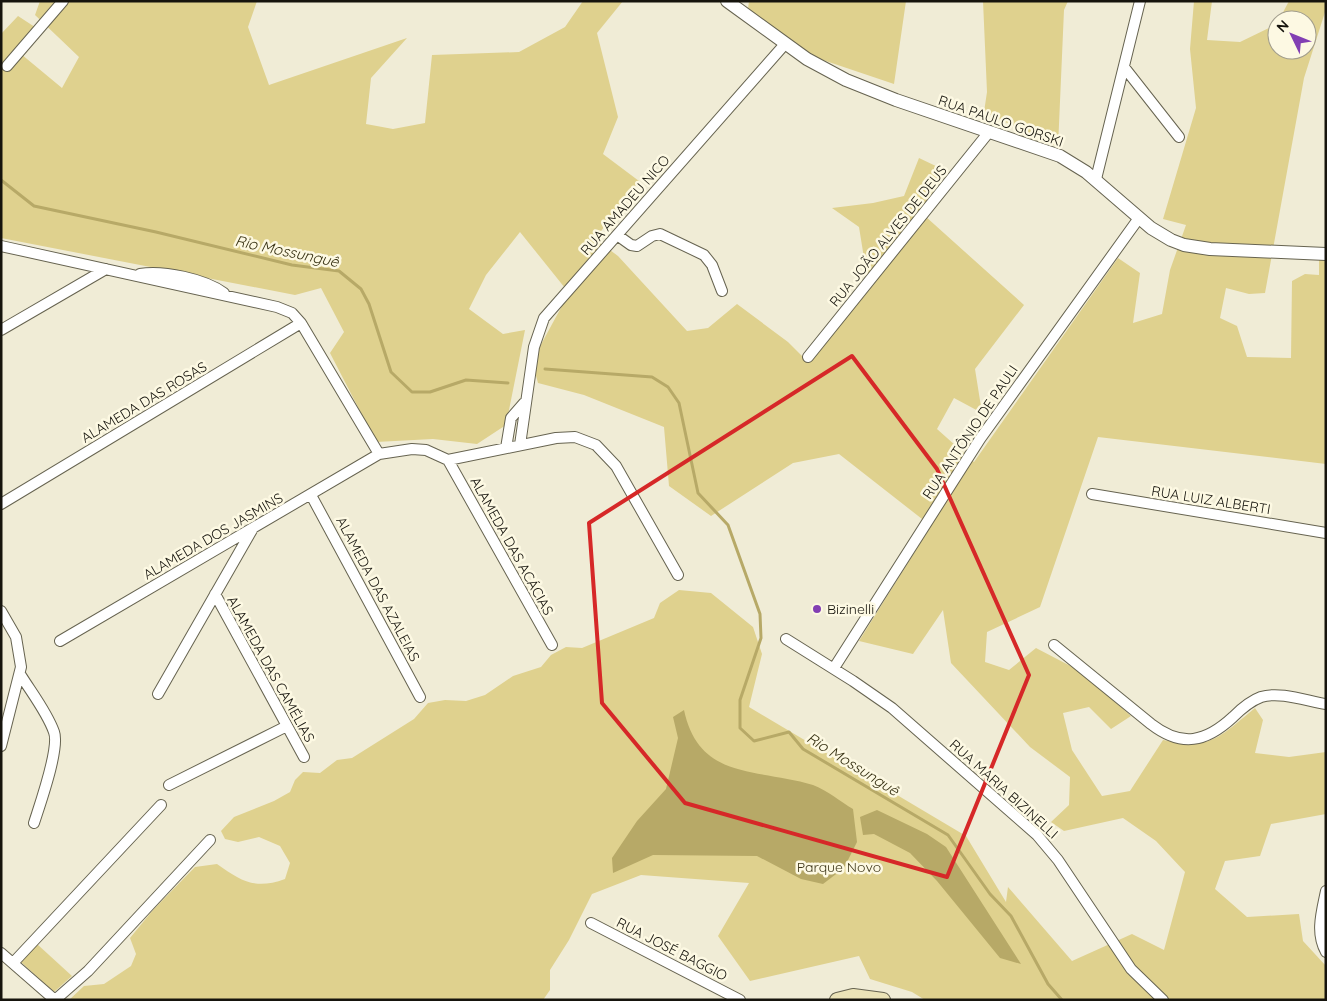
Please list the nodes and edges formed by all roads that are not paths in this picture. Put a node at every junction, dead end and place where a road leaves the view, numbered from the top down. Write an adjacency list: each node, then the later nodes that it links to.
1 (63, 1): 6 (street)
2 (727, 1): 4 (street, RUA PAULO GORSKI)
3 (1140, 1): 7 (street)
4 (741, 6): 5 (street, RUA PAULO GORSKI)
5 (785, 44): 8 (street, RUA PAULO GORSKI); 12 (street, RUA AMADEU NICO)
6 (7, 66)
7 (1124, 67): 9 (street); 10 (street)
8 (989, 132): 10 (street, RUA PAULO GORSKI); 19 (street, RUA JOÃO ALVES DE DEUS)
9 (1179, 137)
10 (1096, 179): 11 (street, RUA PAULO GORSKI)
11 (1139, 218): 14 (street, RUA PAULO GORSKI); 37 (street, RUA ANTÔNIO DE PAULI)
12 (617, 235): 16 (street); 20 (street, RUA AMADEU NICO)
13 (1, 246): 15 (street)
14 (1326, 254)
15 (106, 268): 17 (street); 18 (street)
16 (722, 291)
17 (300, 323): 23 (street); 27 (street, ALAMEDA DAS ROSAS)
18 (1, 330)
19 (808, 357)
20 (524, 403): 21 (street, RUA AMADEU NICO); 22 (street, RUA AMADEU NICO)
21 (520, 445): 22 (street); 30 (street)
22 (506, 448): 24 (street)
23 (379, 454): 24 (street); 26 (street, ALAMEDA DOS JASMINS)
24 (448, 460): 35 (street, ALAMEDA DAS ACÁCIAS)
25 (1092, 494): 29 (street, RUA LUIZ ALBERTI)
26 (311, 495): 28 (street, ALAMEDA DOS JASMINS); 40 (street, ALAMEDA DAS AZALEIAS)
27 (1, 504)
28 (252, 529): 31 (street); 34 (street, ALAMEDA DOS JASMINS)
29 (1326, 532)
30 (678, 575)
31 (215, 594): 39 (street); 42 (street, ALAMEDA DAS CAMÉLIAS)
32 (1, 611): 38 (street)
33 (786, 639): 37 (street, RUA MARIA BIZINELLI)
34 (60, 641)
35 (552, 645)
36 (1054, 645): 41 (street)
37 (834, 668): 58 (street, RUA MARIA BIZINELLI)
38 (20, 674): 43 (street); 47 (street)
39 (158, 694)
40 (420, 697)
41 (1326, 704)
42 (287, 726): 44 (street, ALAMEDA DAS CAMÉLIAS); 45 (street)
43 (1, 746)
44 (304, 757)
45 (169, 785)
46 (160, 805): 53 (street)
47 (34, 823)
48 (210, 840): 54 (street)
49 (1326, 890): 51 (street)
50 (591, 923): 55 (street, RUA JOSÉ BAGGIO)
51 (1326, 952)
52 (1, 953): 53 (street)
53 (13, 963): 54 (street)
54 (55, 1000)
55 (740, 1000)
56 (837, 1000): 57 (main road)
57 (883, 1000)
58 (1163, 1000)

